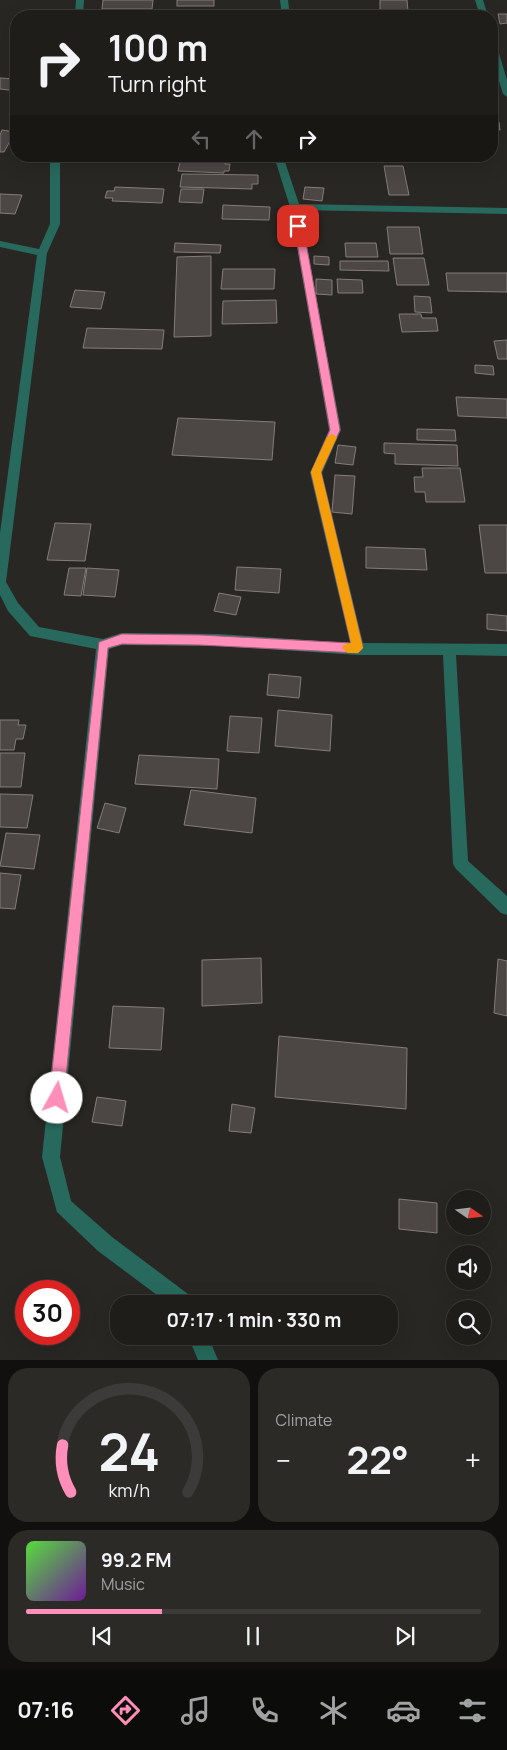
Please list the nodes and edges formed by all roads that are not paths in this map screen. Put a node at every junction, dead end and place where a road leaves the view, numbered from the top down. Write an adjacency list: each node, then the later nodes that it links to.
1 (498, 64): 2 (street)
2 (507, 94)
3 (55, 162): 8 (street)
4 (280, 162): 5 (street)
5 (295, 207): 6 (street); 10 (street)
6 (507, 211)
7 (0, 244): 8 (street)
8 (42, 253): 9 (street)
9 (103, 645): 10 (street); 14 (street)
10 (358, 648): 11 (street)
11 (449, 649): 12 (street); 13 (street)
12 (507, 650)
13 (507, 907)
14 (173, 1295)
15 (202, 1345): 16 (street)
16 (208, 1360)

